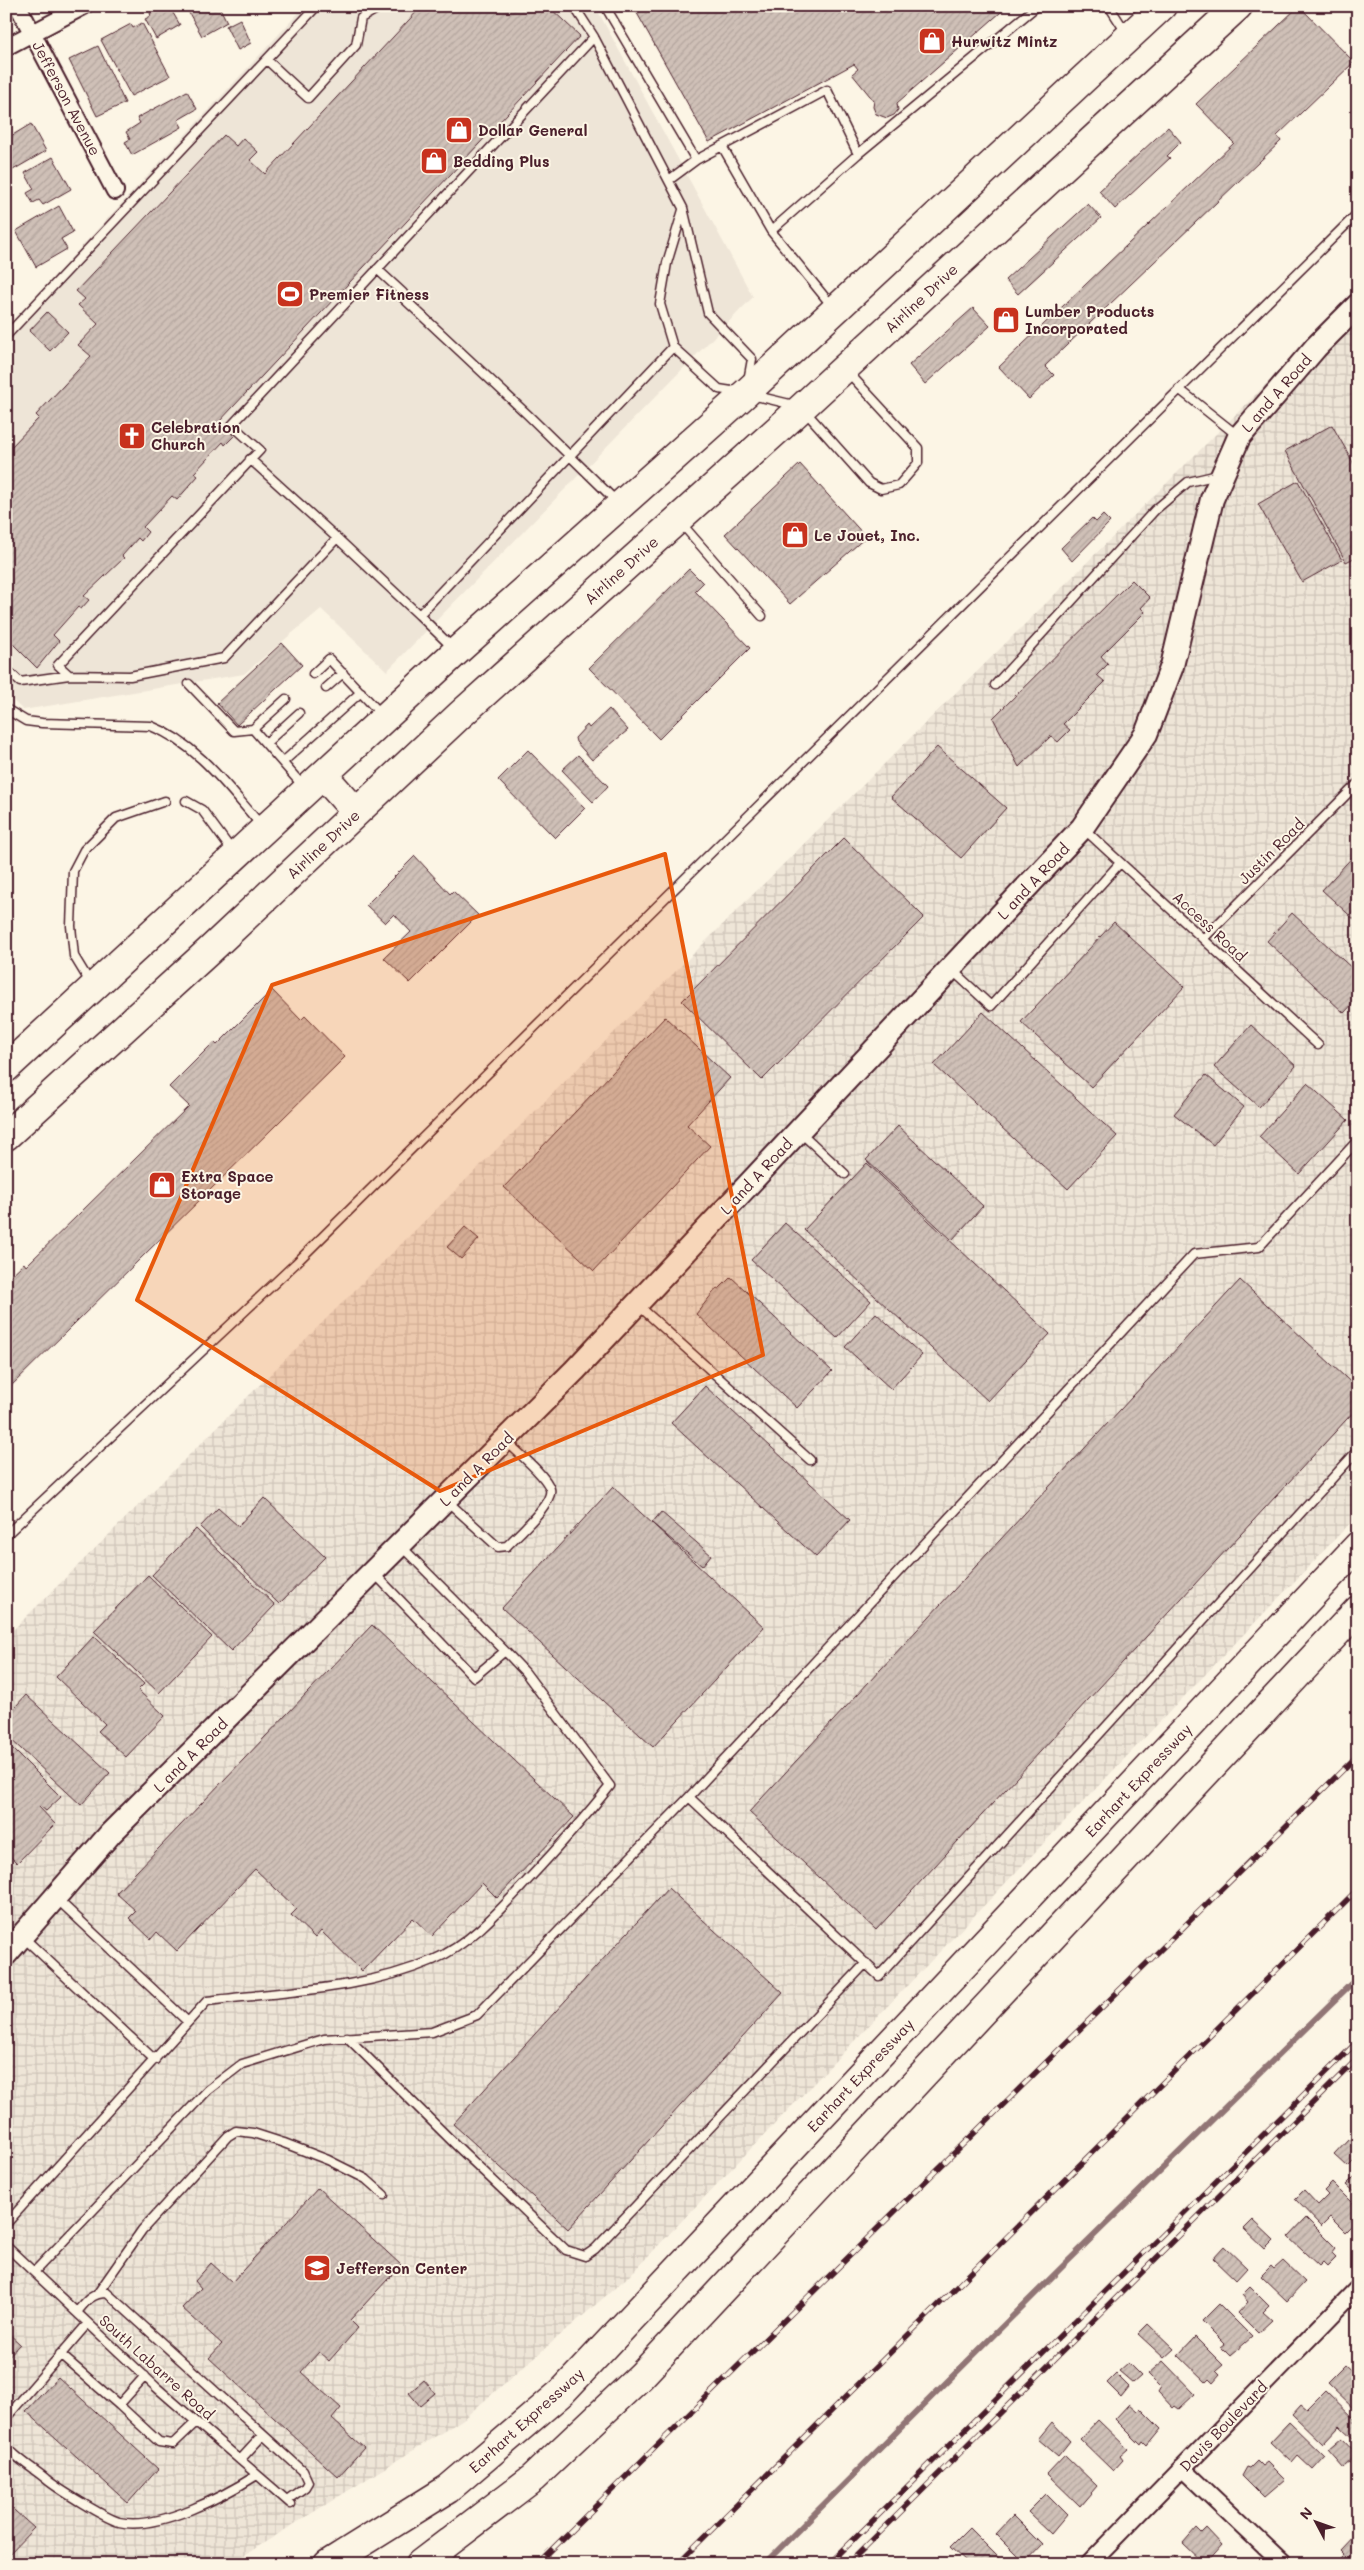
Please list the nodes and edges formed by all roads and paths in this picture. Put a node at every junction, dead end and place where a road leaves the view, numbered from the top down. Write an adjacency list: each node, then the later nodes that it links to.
1 (18, 6): 11 (street, Jefferson Avenue)
2 (84, 6): 11 (street)
3 (317, 6): 15 (lane)
4 (382, 6): 15 (lane)
5 (574, 6): 12 (lane)
6 (605, 6): 18 (lane)
7 (1037, 6): 17 (lane)
8 (1109, 6): 13 (lane)
9 (1162, 6): 13 (highway)
10 (1238, 6): 29 (highway, Airline Drive)
11 (32, 32): 14 (street); 20 (street, Jefferson Avenue)
12 (594, 37): 19 (lane); 24 (lane)
13 (1129, 37): 26 (highway)
14 (6, 47)
15 (267, 60): 27 (lane)
16 (722, 146): 17 (lane); 18 (lane); 23 (lane)
17 (858, 154): 23 (lane)
18 (696, 160): 19 (lane)
19 (669, 180): 21 (lane)
20 (115, 191)
21 (683, 208): 28 (lane); 31 (lane)
22 (1358, 213): 30 (lane)
23 (771, 231): 26 (lane)
24 (378, 269): 34 (lane); 35 (lane)
25 (1358, 305): 33 (street, L and A Road)
26 (834, 309): 31 (highway)
27 (6, 336)
28 (673, 348): 31 (lane); 34 (lane)
29 (844, 369): 32 (highway, Airline Drive); 32 (lane)
30 (1180, 389): 33 (lane); 81 (lane)
31 (746, 393): 32 (lane); 37 (highway)
32 (802, 408): 38 (highway, Airline Drive)
33 (1239, 436): 36 (street, L and A Road)
34 (569, 454): 37 (lane); 40 (lane)
35 (250, 459): 39 (lane); 46 (lane)
36 (1223, 473): 48 (lane); 63 (street, L and A Road)
37 (619, 504): 42 (highway)
38 (678, 520): 41 (lane); 62 (highway, Airline Drive)
39 (337, 538): 40 (lane); 46 (lane)
40 (419, 615): 42 (lane)
41 (762, 616)
42 (457, 652): 54 (highway)
43 (6, 669): 46 (lane)
44 (342, 673): 45 (lane); 49 (lane); 50 (lane)
45 (313, 674)
46 (69, 675)
47 (189, 684): 55 (lane)
48 (995, 685)
49 (326, 688)
50 (361, 692): 54 (lane); 57 (lane)
51 (286, 698): 55 (lane)
52 (6, 709): 64 (lane)
53 (299, 713): 56 (lane)
54 (385, 718): 58 (highway)
55 (253, 729): 56 (lane)
56 (266, 743): 57 (lane)
57 (283, 762): 58 (lane)
58 (315, 782): 62 (highway); 64 (highway)
59 (1358, 783): 67 (lane, Justin Road)
60 (165, 801): 69 (lane)
61 (186, 801): 65 (lane)
62 (356, 812): 73 (highway, Airline Drive)
63 (1082, 828): 66 (lane, Access Road); 68 (street, L and A Road)
64 (265, 829): 65 (highway)
65 (236, 856): 69 (highway)
66 (1120, 862): 67 (lane, Access Road); 68 (lane)
67 (1203, 939): 70 (lane, Access Road)
68 (951, 969): 72 (street, L and A Road)
69 (94, 988): 71 (highway)
70 (1318, 1045)
71 (6, 1068)
72 (799, 1131): 75 (lane); 76 (street, L and A Road)
73 (6, 1136)
74 (1358, 1140): 87 (lane)
75 (845, 1174)
76 (637, 1304): 77 (street, L and A Road); 79 (lane)
77 (505, 1440): 80 (street, L and A Road); 80 (lane)
78 (1358, 1450): 91 (lane)
79 (810, 1460)
80 (446, 1499): 82 (street, L and A Road)
81 (6, 1535)
82 (401, 1546): 84 (street, L and A Road); 86 (lane)
83 (1358, 1546): 113 (highway, Earhart Expressway)
84 (374, 1572): 86 (lane); 88 (street, L and A Road)
85 (1358, 1610): 114 (highway)
86 (505, 1652): 92 (lane)
87 (689, 1797): 91 (lane); 93 (lane)
88 (55, 1897): 89 (street, L and A Road); 92 (lane)
89 (22, 1936): 90 (street, L and A Road); 94 (lane)
90 (6, 1954)
91 (866, 1963): 93 (lane)
92 (188, 2022): 94 (lane)
93 (347, 2037): 98 (lane)
94 (155, 2060): 96 (lane)
95 (384, 2195): 100 (lane)
96 (6, 2224)
97 (6, 2246): 98 (lane, South Labarre Road)
98 (34, 2272): 101 (lane, South Labarre Road)
99 (1358, 2288): 111 (street, Davis Boulevard)
100 (98, 2293): 101 (lane); 108 (lane)
101 (77, 2312): 102 (lane, South Labarre Road)
102 (88, 2323): 103 (lane); 104 (lane, South Labarre Road)
103 (60, 2354): 105 (lane); 106 (lane)
104 (144, 2376): 105 (lane); 107 (lane, South Labarre Road)
105 (119, 2405): 107 (lane)
106 (6, 2418)
107 (196, 2422): 110 (lane, South Labarre Road)
108 (264, 2435): 110 (lane); 112 (lane, South Labarre Road)
109 (6, 2445): 112 (lane)
110 (240, 2460): 112 (lane, South Labarre Road)
111 (1182, 2468): 115 (street, Davis Boulevard); 116 (street)
112 (257, 2475)
113 (328, 2564)
114 (420, 2564)
115 (1089, 2564)
116 (1283, 2564)

